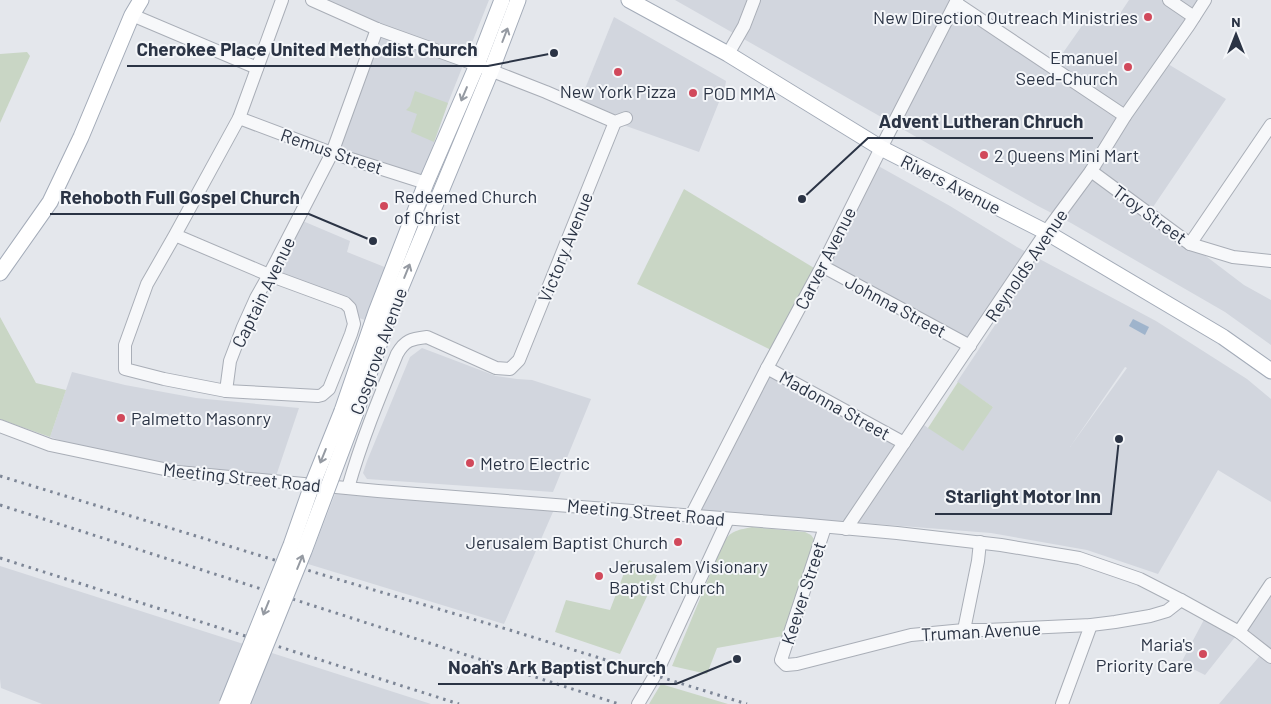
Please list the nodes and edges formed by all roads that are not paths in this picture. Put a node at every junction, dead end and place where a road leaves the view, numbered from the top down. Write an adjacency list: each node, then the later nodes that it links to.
1 (141, 0): 11 (main road)
2 (282, 0): 16 (street)
3 (312, 0): 13 (street)
4 (502, 0): 15 (main road, Cosgrove Avenue)
5 (518, 0): 17 (main road, Cosgrove Avenue, one-way to 5)
6 (629, 0): 14 (main road, Rivers Avenue)
7 (754, 0): 14 (street)
8 (1169, 0): 12 (street)
9 (1204, 0): 12 (street, Reynolds Avenue)
10 (957, 1): 18 (street); 21 (street, Carver Avenue)
11 (132, 15): 16 (street); 30 (main road)
12 (1194, 16): 18 (street, Reynolds Avenue)
13 (377, 29): 15 (street); 22 (street, Captain Avenue)
14 (728, 54): 21 (main road, Rivers Avenue)
15 (477, 64): 17 (street); 24 (main road, Cosgrove Avenue, one-way to 24)
16 (257, 68): 19 (street)
17 (491, 70): 36 (main road, Cosgrove Avenue, one-way to 17); 39 (street, Victory Avenue)
18 (1125, 116): 23 (street, Reynolds Avenue)
19 (239, 118): 22 (street, Remus Street); 26 (street)
20 (1271, 125): 27 (street)
21 (881, 148): 25 (main road, Rivers Avenue); 29 (street, Carver Avenue)
22 (332, 153): 24 (street, Remus Street); 31 (street, Captain Avenue)
23 (1091, 171): 25 (street, Reynolds Avenue); 27 (street, Troy Street)
24 (426, 183): 36 (main road, Cosgrove Avenue)
25 (1046, 232): 32 (street, Reynolds Avenue); 34 (main road, Rivers Avenue)
26 (175, 236): 31 (street); 35 (street)
27 (1190, 244): 28 (street, Troy Street)
28 (1271, 261)
29 (822, 266): 32 (street, Johnna Street); 33 (street, Carver Avenue)
30 (0, 273)
31 (269, 275): 35 (street, Captain Avenue); 35 (street)
32 (970, 346): 38 (street, Reynolds Avenue)
33 (767, 368): 38 (street, Madonna Street); 40 (street, Carver Avenue)
34 (1271, 371)
35 (226, 391)
36 (348, 413): 52 (main road, Cosgrove Avenue, one-way to 52, bridge); 53 (main road, Cosgrove Avenue, one-way to 36, bridge)
37 (0, 426): 39 (street, Meeting Street Road)
38 (904, 443): 43 (street, Reynolds Avenue)
39 (348, 488): 40 (street, Meeting Street Road)
40 (690, 516): 41 (street, Meeting Street Road)
41 (728, 519): 42 (street, Meeting Street Road); 54 (street)
42 (825, 527): 43 (street, Meeting Street Road); 51 (street, Keever Street)
43 (846, 529): 44 (street, Meeting Street Road)
44 (980, 542): 46 (street, Meeting Street Road); 48 (street)
45 (1271, 584): 49 (street)
46 (1181, 600): 47 (street, Truman Avenue); 49 (street, Meeting Street Road)
47 (1091, 625): 48 (street, Truman Avenue); 55 (street)
48 (964, 630): 51 (street, Truman Avenue)
49 (1239, 632): 50 (street, Meeting Street Road)
50 (1271, 657)
51 (781, 660)
52 (227, 704)
53 (242, 704)
54 (638, 704)
55 (1062, 704)

